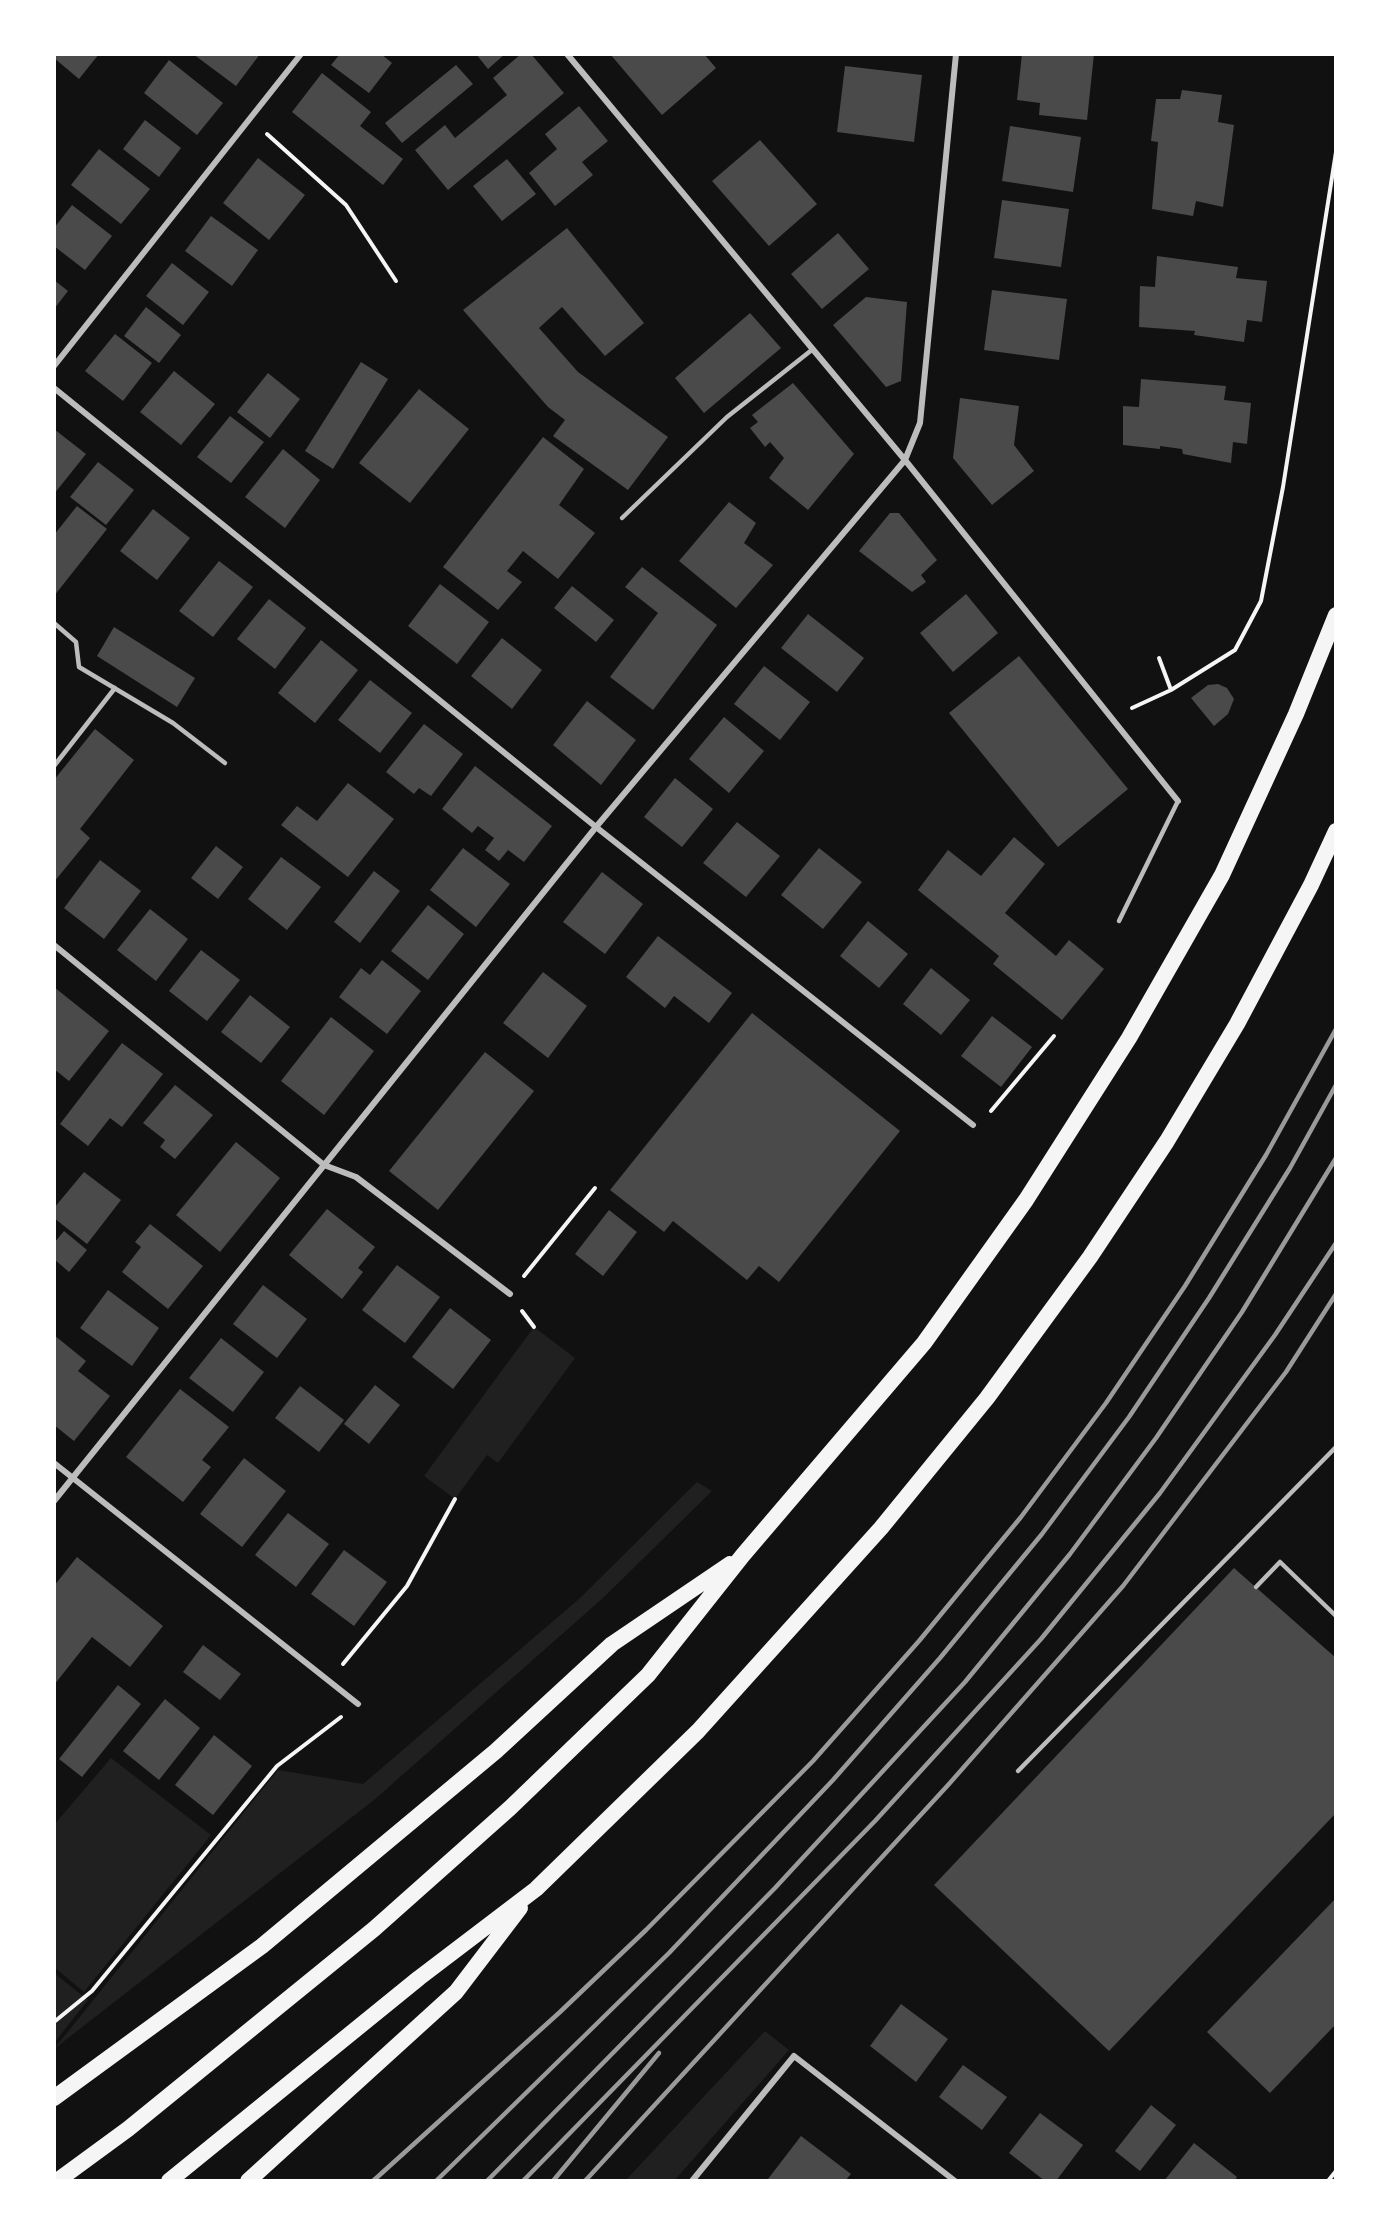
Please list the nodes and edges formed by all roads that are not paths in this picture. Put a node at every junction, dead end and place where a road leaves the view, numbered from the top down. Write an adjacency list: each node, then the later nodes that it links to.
1 (301, 54): 5 (street)
2 (567, 54): 4 (street)
3 (956, 54): 7 (street)
4 (813, 349): 7 (street); 8 (lane)
5 (54, 366)
6 (54, 388): 15 (street)
7 (905, 460): 14 (street); 15 (street)
8 (622, 518)
9 (1336, 615): 26 (highway)
10 (54, 623): 11 (lane)
11 (115, 688): 12 (lane); 13 (lane)
12 (225, 763)
13 (54, 766)
14 (1178, 801): 17 (lane)
15 (596, 826): 19 (street); 20 (street)
16 (1336, 831): 31 (highway)
17 (1119, 921)
18 (54, 945): 20 (street)
19 (973, 1125)
20 (324, 1165): 21 (street); 24 (street)
21 (510, 1294)
22 (1336, 1447): 30 (lane)
23 (54, 1463): 24 (street)
24 (73, 1478): 25 (street); 29 (street)
25 (54, 1501)
26 (743, 1555): 32 (highway); 33 (highway)
27 (1256, 1587): 28 (lane)
28 (1336, 1616)
29 (358, 1704)
30 (1018, 1771)
31 (536, 1889): 34 (highway); 35 (highway)
32 (54, 2098)
33 (57, 2181)
34 (169, 2181)
35 (248, 2181)
36 (692, 2181): 37 (street)
37 (955, 2181)

